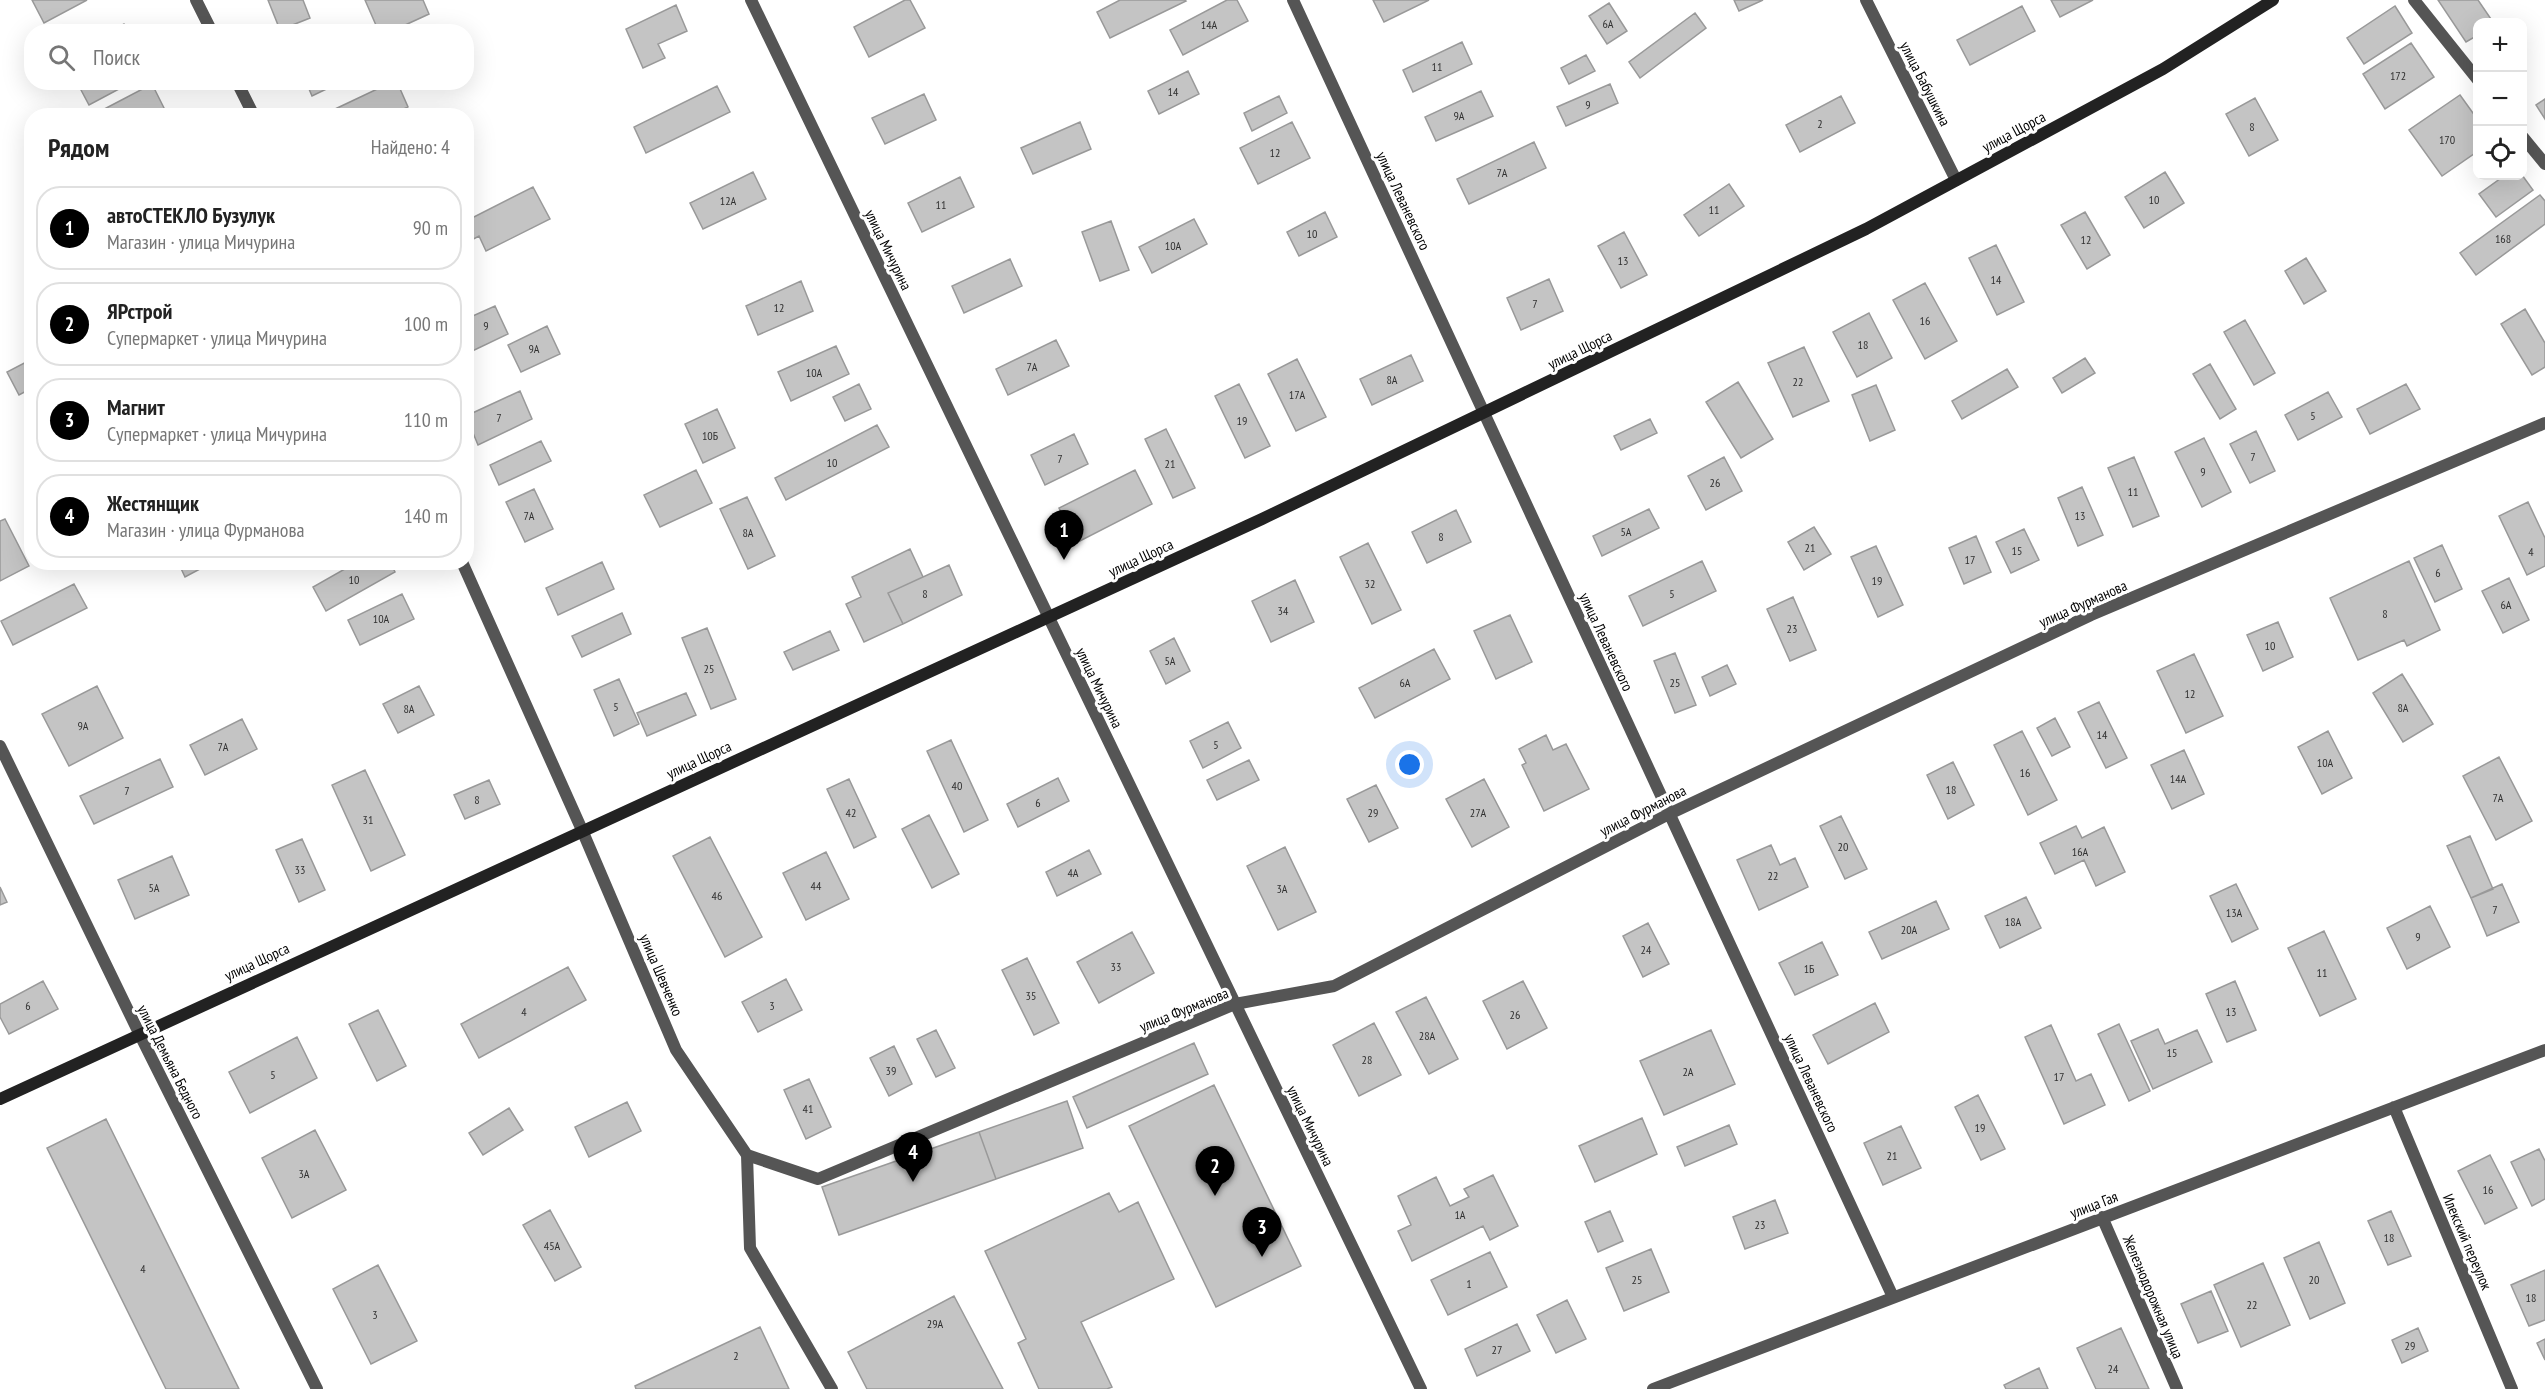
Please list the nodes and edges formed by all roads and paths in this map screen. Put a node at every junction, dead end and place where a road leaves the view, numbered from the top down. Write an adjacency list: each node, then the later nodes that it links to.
1 (196, 0): 7 (street)
2 (751, 0): 17 (street, улица Мичурина)
3 (1293, 0): 14 (street, улица Леваневского)
4 (1866, 0): 13 (street, улица Бабушкина)
5 (2272, 0): 13 (main road, улица Щорса)
6 (2414, 0): 8 (street)
7 (208, 24)
8 (2473, 74)
9 (241, 90): 10 (street)
10 (250, 108)
11 (2527, 141): 12 (street)
12 (2545, 164)
13 (1956, 180): 14 (main road, улица Щорса)
14 (1484, 412): 17 (main road, улица Щорса); 19 (street, улица Леваневского)
15 (2545, 423): 19 (street, улица Фурманова)
16 (466, 570): 20 (street, улица Шевченко)
17 (1048, 617): 20 (main road, улица Щорса); 21 (street, улица Мичурина)
18 (0, 746): 22 (street, улица Демьяна Бедного)
19 (1669, 814): 21 (street, улица Фурманова); 28 (street, улица Леваневского)
20 (582, 831): 22 (main road, улица Щорса); 26 (street, улица Шевченко)
21 (1235, 1004): 26 (street, улица Фурманова); 31 (street, улица Мичурина)
22 (139, 1033): 24 (main road, улица Щорса); 29 (street, улица Демьяна Бедного)
23 (2545, 1050): 25 (street, улица Гая)
24 (0, 1099)
25 (2394, 1107): 27 (street, улица Гая); 34 (street, Илекский переулок)
26 (747, 1155): 30 (street)
27 (2102, 1217): 28 (street, улица Гая); 33 (street, Железнодорожная улица)
28 (1893, 1297): 32 (street, улица Гая)
29 (317, 1389)
30 (832, 1389)
31 (1421, 1389)
32 (1653, 1389)
33 (2177, 1389)
34 (2512, 1389)

